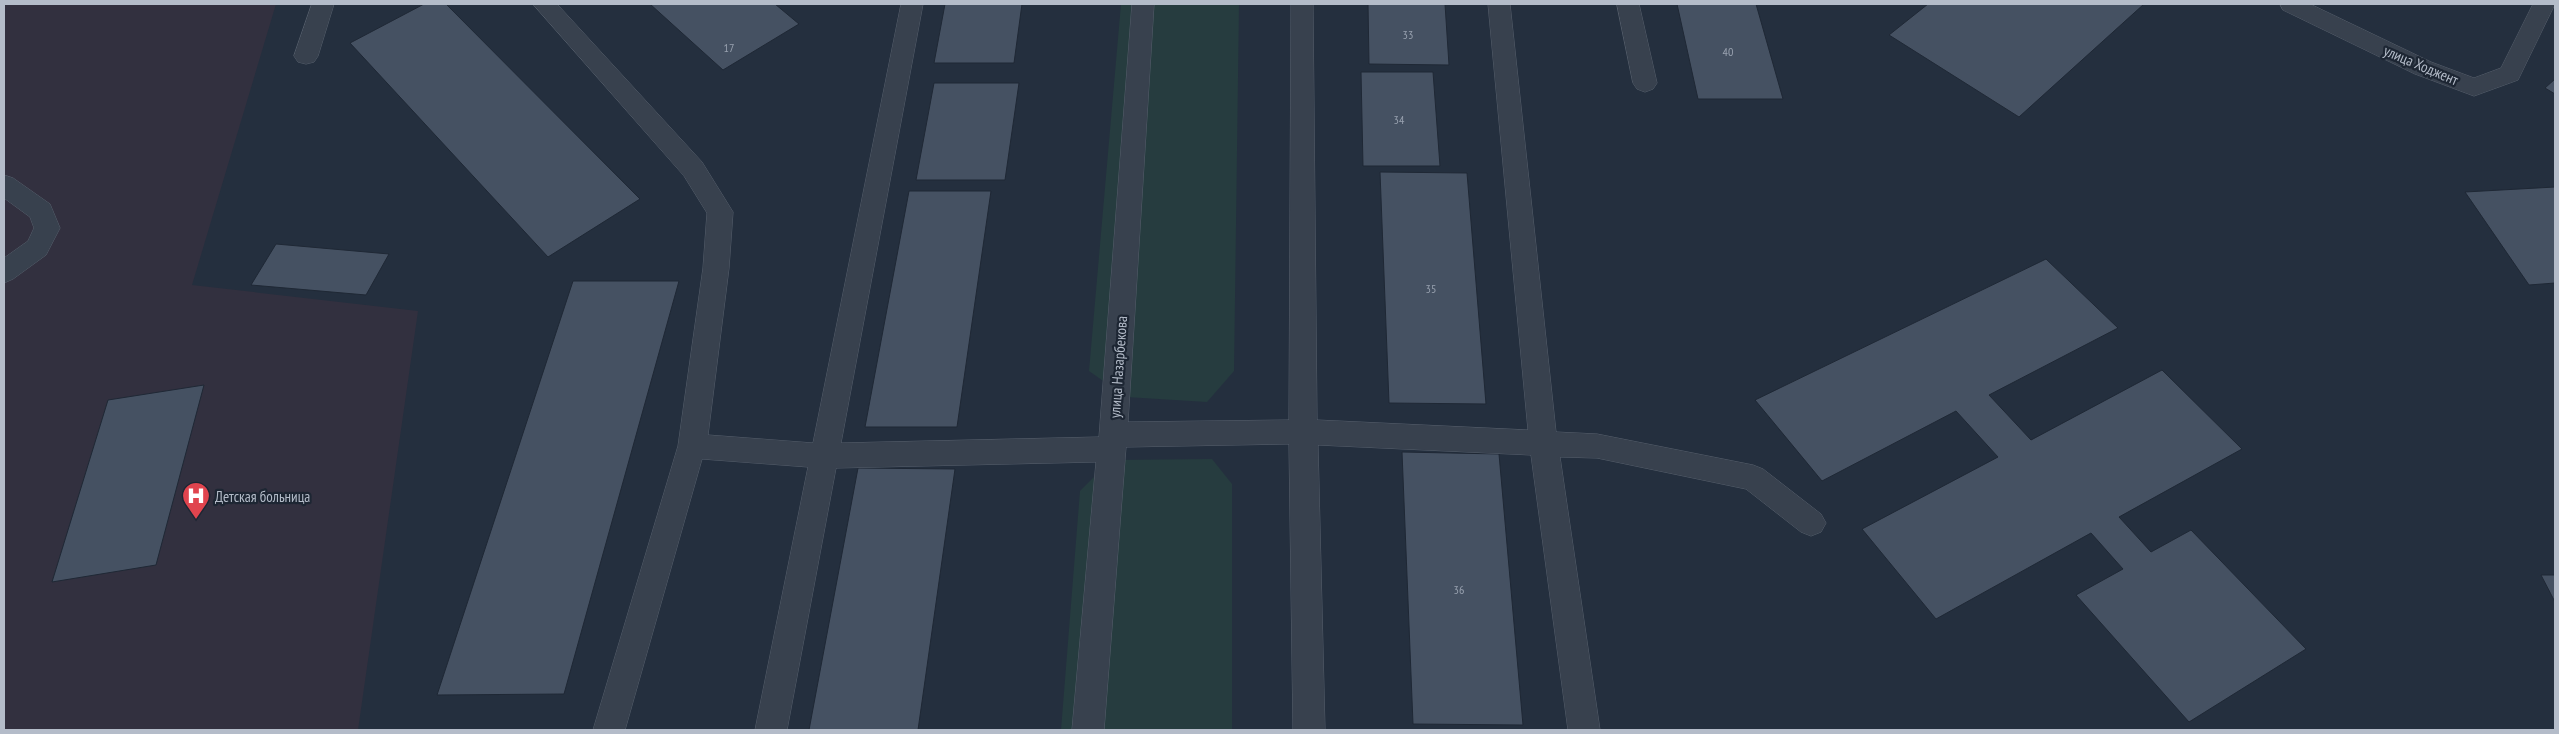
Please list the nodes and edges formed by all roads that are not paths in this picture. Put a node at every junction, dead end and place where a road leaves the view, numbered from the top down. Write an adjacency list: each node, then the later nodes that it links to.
1 (322, 4): 10 (street)
2 (544, 4): 17 (street)
3 (912, 4): 18 (street)
4 (1142, 4): 16 (street, улица Назарбекова)
5 (1302, 4): 14 (street)
6 (1499, 4): 15 (street)
7 (1628, 4): 11 (street)
8 (2291, 4): 9 (street, улица Ходжент)
9 (2544, 4)
10 (306, 56)
11 (1645, 83)
12 (4, 185): 13 (street)
13 (4, 272)
14 (1303, 432): 15 (street); 16 (street); 23 (street)
15 (1543, 441): 19 (street); 24 (street)
16 (1112, 442): 18 (street); 22 (street, улица Назарбекова)
17 (692, 446): 18 (street); 20 (street)
18 (824, 456): 21 (street)
19 (1811, 524)
20 (609, 730)
21 (771, 730)
22 (1088, 730)
23 (1308, 730)
24 (1584, 730)

